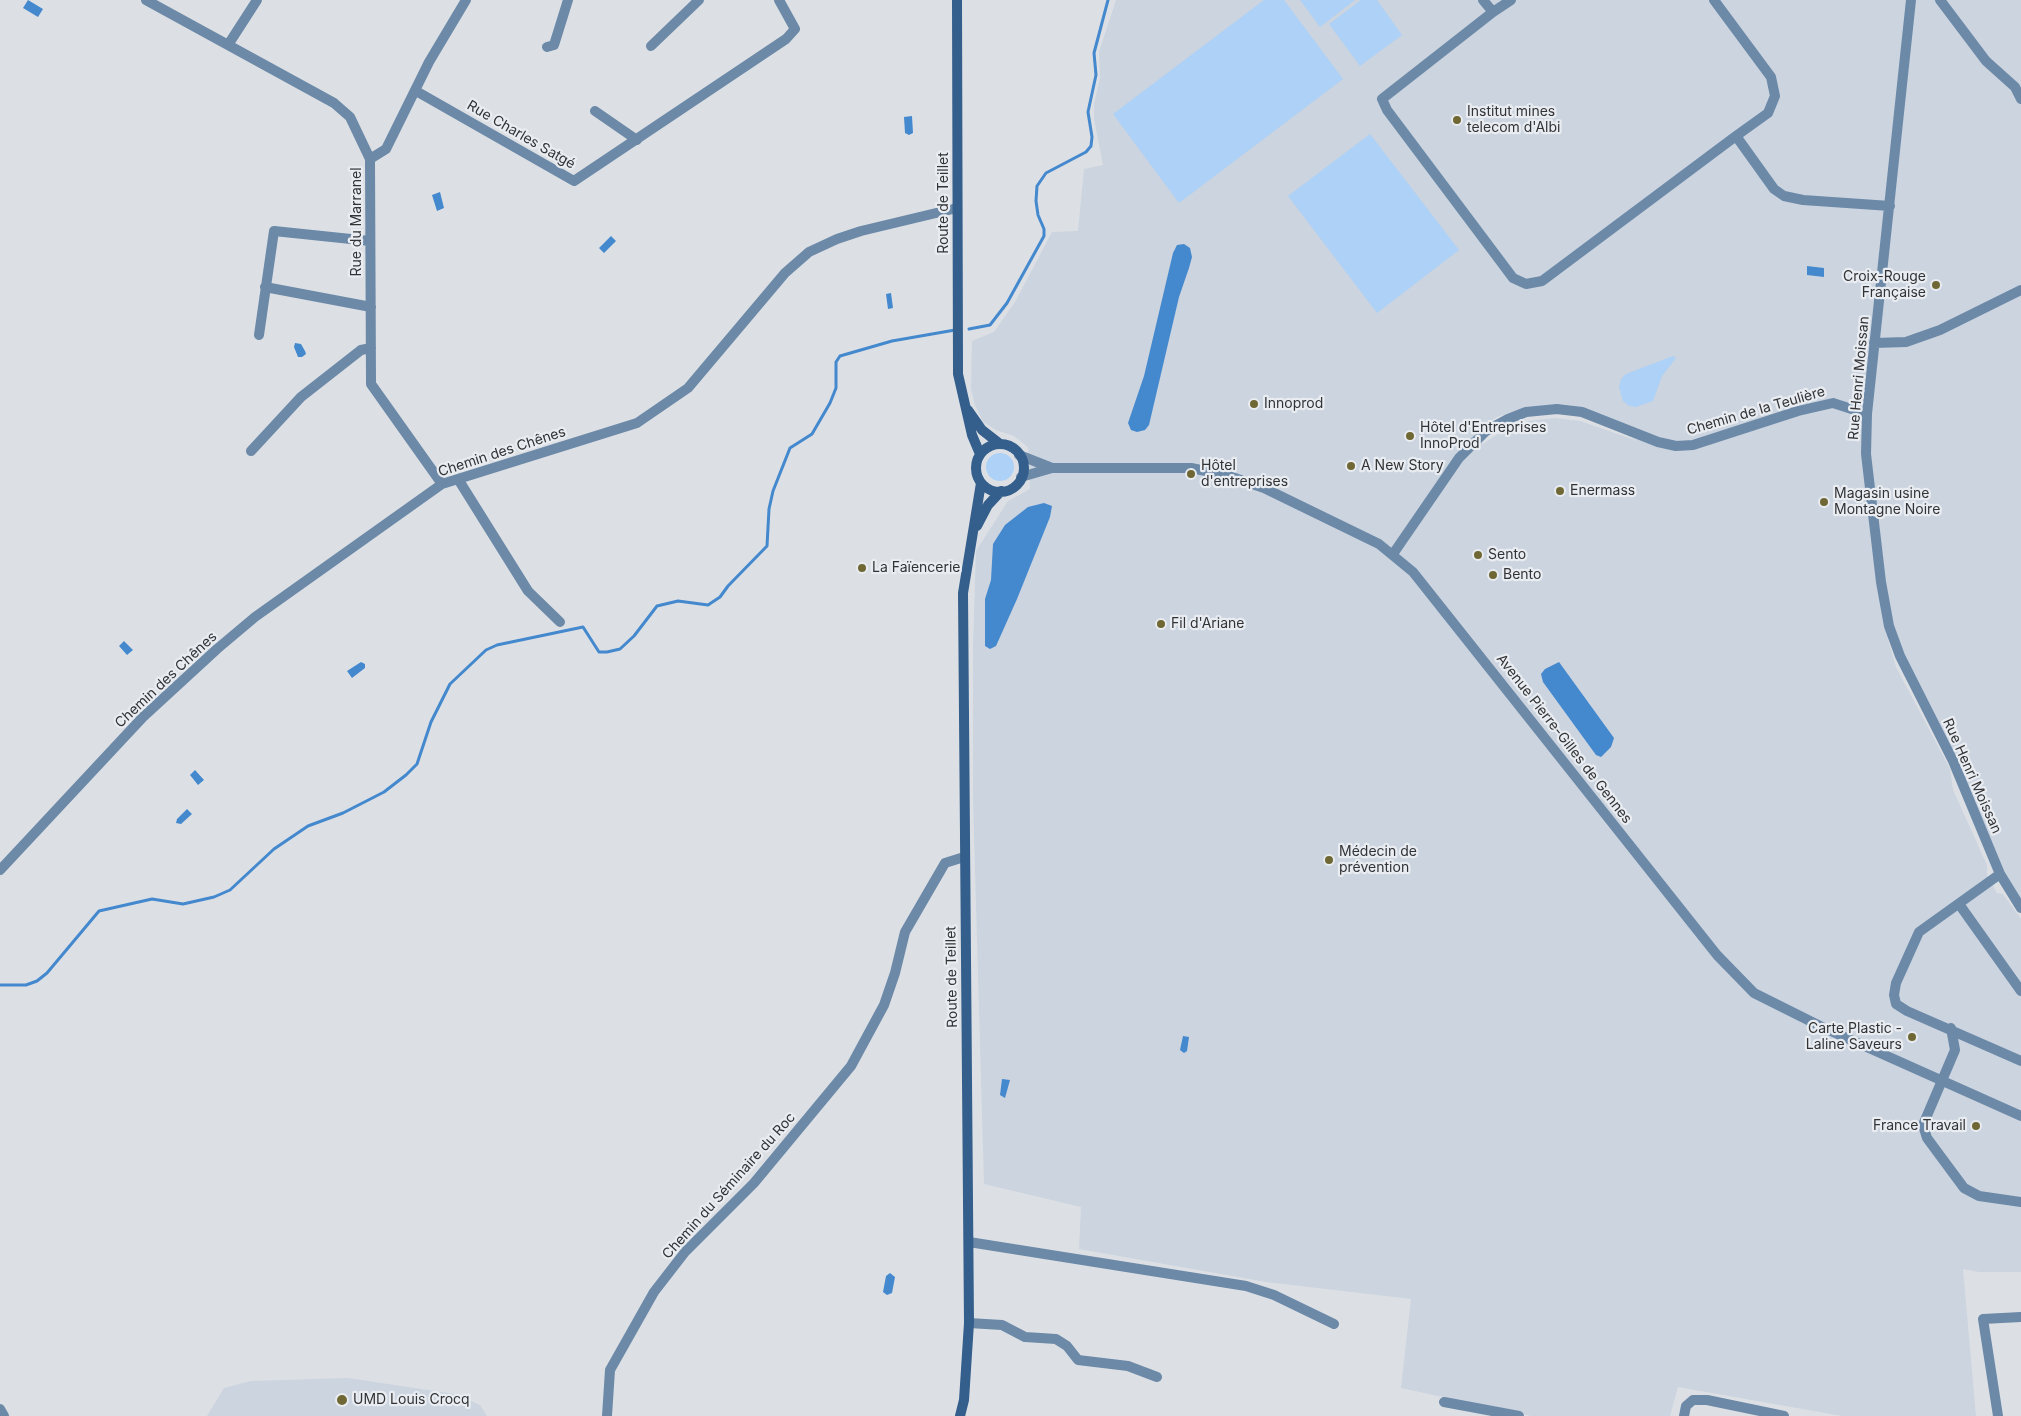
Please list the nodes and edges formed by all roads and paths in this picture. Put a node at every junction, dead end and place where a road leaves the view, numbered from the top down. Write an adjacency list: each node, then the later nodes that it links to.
1 (146, 0): 14 (street, Rue du Marranel)
2 (257, 0): 14 (street)
3 (466, 0): 17 (street)
4 (568, 0): 16 (street)
5 (699, 0): 15 (street)
6 (780, 0): 21 (street, Rue Charles Satgé)
7 (957, 0): 24 (main road, Route de Teillet)
8 (1483, 0): 13 (street)
9 (1511, 0): 13 (street)
10 (1714, 0): 20 (street)
11 (1911, 0): 23 (street, Rue Henri Moissan)
12 (1940, 0): 18 (street)
13 (1492, 12): 20 (street)
14 (228, 45): 22 (street, Rue du Marranel)
15 (651, 46)
16 (547, 48)
17 (416, 91): 21 (street, Rue Charles Satgé); 22 (street)
18 (2021, 99)
19 (594, 111): 21 (street)
20 (1736, 136): 23 (street)
21 (637, 140)
22 (370, 159): 25 (street, Rue du Marranel)
23 (1890, 206): 30 (street, Rue Henri Moissan)
24 (957, 208): 32 (main road, Route de Teillet); 40 (street, Chemin des Chênes)
25 (370, 241): 26 (street); 28 (street, Rue du Marranel)
26 (265, 288): 28 (street); 29 (street)
27 (2021, 290): 30 (street)
28 (371, 307): 31 (street, Rue du Marranel)
29 (259, 335)
30 (1874, 343): 33 (street, Rue Henri Moissan)
31 (371, 348): 35 (street); 42 (street, Rue du Marranel)
32 (965, 405): 34 (main road, Route de Teillet); 36 (main road, Route de Teillet)
33 (1867, 414): 45 (street, Chemin de la Teulière); 49 (street, Rue Henri Moissan)
34 (1000, 444): 36 (main road); 37 (main road)
35 (250, 450)
36 (980, 454): 41 (main road)
37 (1019, 455): 38 (street, Avenue Pierre-Gilles de Gennes); 39 (main road)
38 (1052, 468): 39 (street, Avenue Pierre-Gilles de Gennes); 45 (street, Avenue Pierre-Gilles de Gennes)
39 (1021, 477): 43 (main road)
40 (458, 479): 42 (street, Chemin des Chênes); 46 (street)
41 (982, 483): 43 (main road); 44 (main road, Route de Teillet)
42 (442, 484): 48 (street, Chemin des Chênes)
43 (1001, 491): 44 (main road, Route de Teillet)
44 (971, 538): 47 (main road, Route de Teillet)
45 (1393, 554): 57 (street, Avenue Pierre-Gilles de Gennes)
46 (560, 622)
47 (964, 857): 60 (main road, Route de Teillet); 68 (street, Chemin du Séminaire du Roc)
48 (0, 870)
49 (2000, 874): 50 (street); 51 (street, Rue Henri Moissan)
50 (1959, 904): 52 (street); 53 (street)
51 (2021, 908)
52 (2021, 991)
53 (1951, 1028): 54 (street); 55 (street)
54 (1978, 1040): 55 (street); 56 (street)
55 (1955, 1050): 57 (street)
56 (2021, 1061)
57 (1942, 1081): 58 (street, Avenue Pierre-Gilles de Gennes); 59 (street)
58 (2021, 1116)
59 (2021, 1202)
60 (969, 1242): 62 (main road, Route de Teillet); 63 (street)
61 (2021, 1317): 73 (street)
62 (969, 1323): 64 (street); 69 (main road, Route de Teillet)
63 (1334, 1324)
64 (1157, 1378)
65 (1444, 1402): 70 (street)
66 (0, 1410): 67 (street)
67 (4, 1416)
68 (607, 1416)
69 (960, 1416)
70 (1519, 1416)
71 (1684, 1416): 72 (street)
72 (1784, 1416)
73 (1998, 1416)

